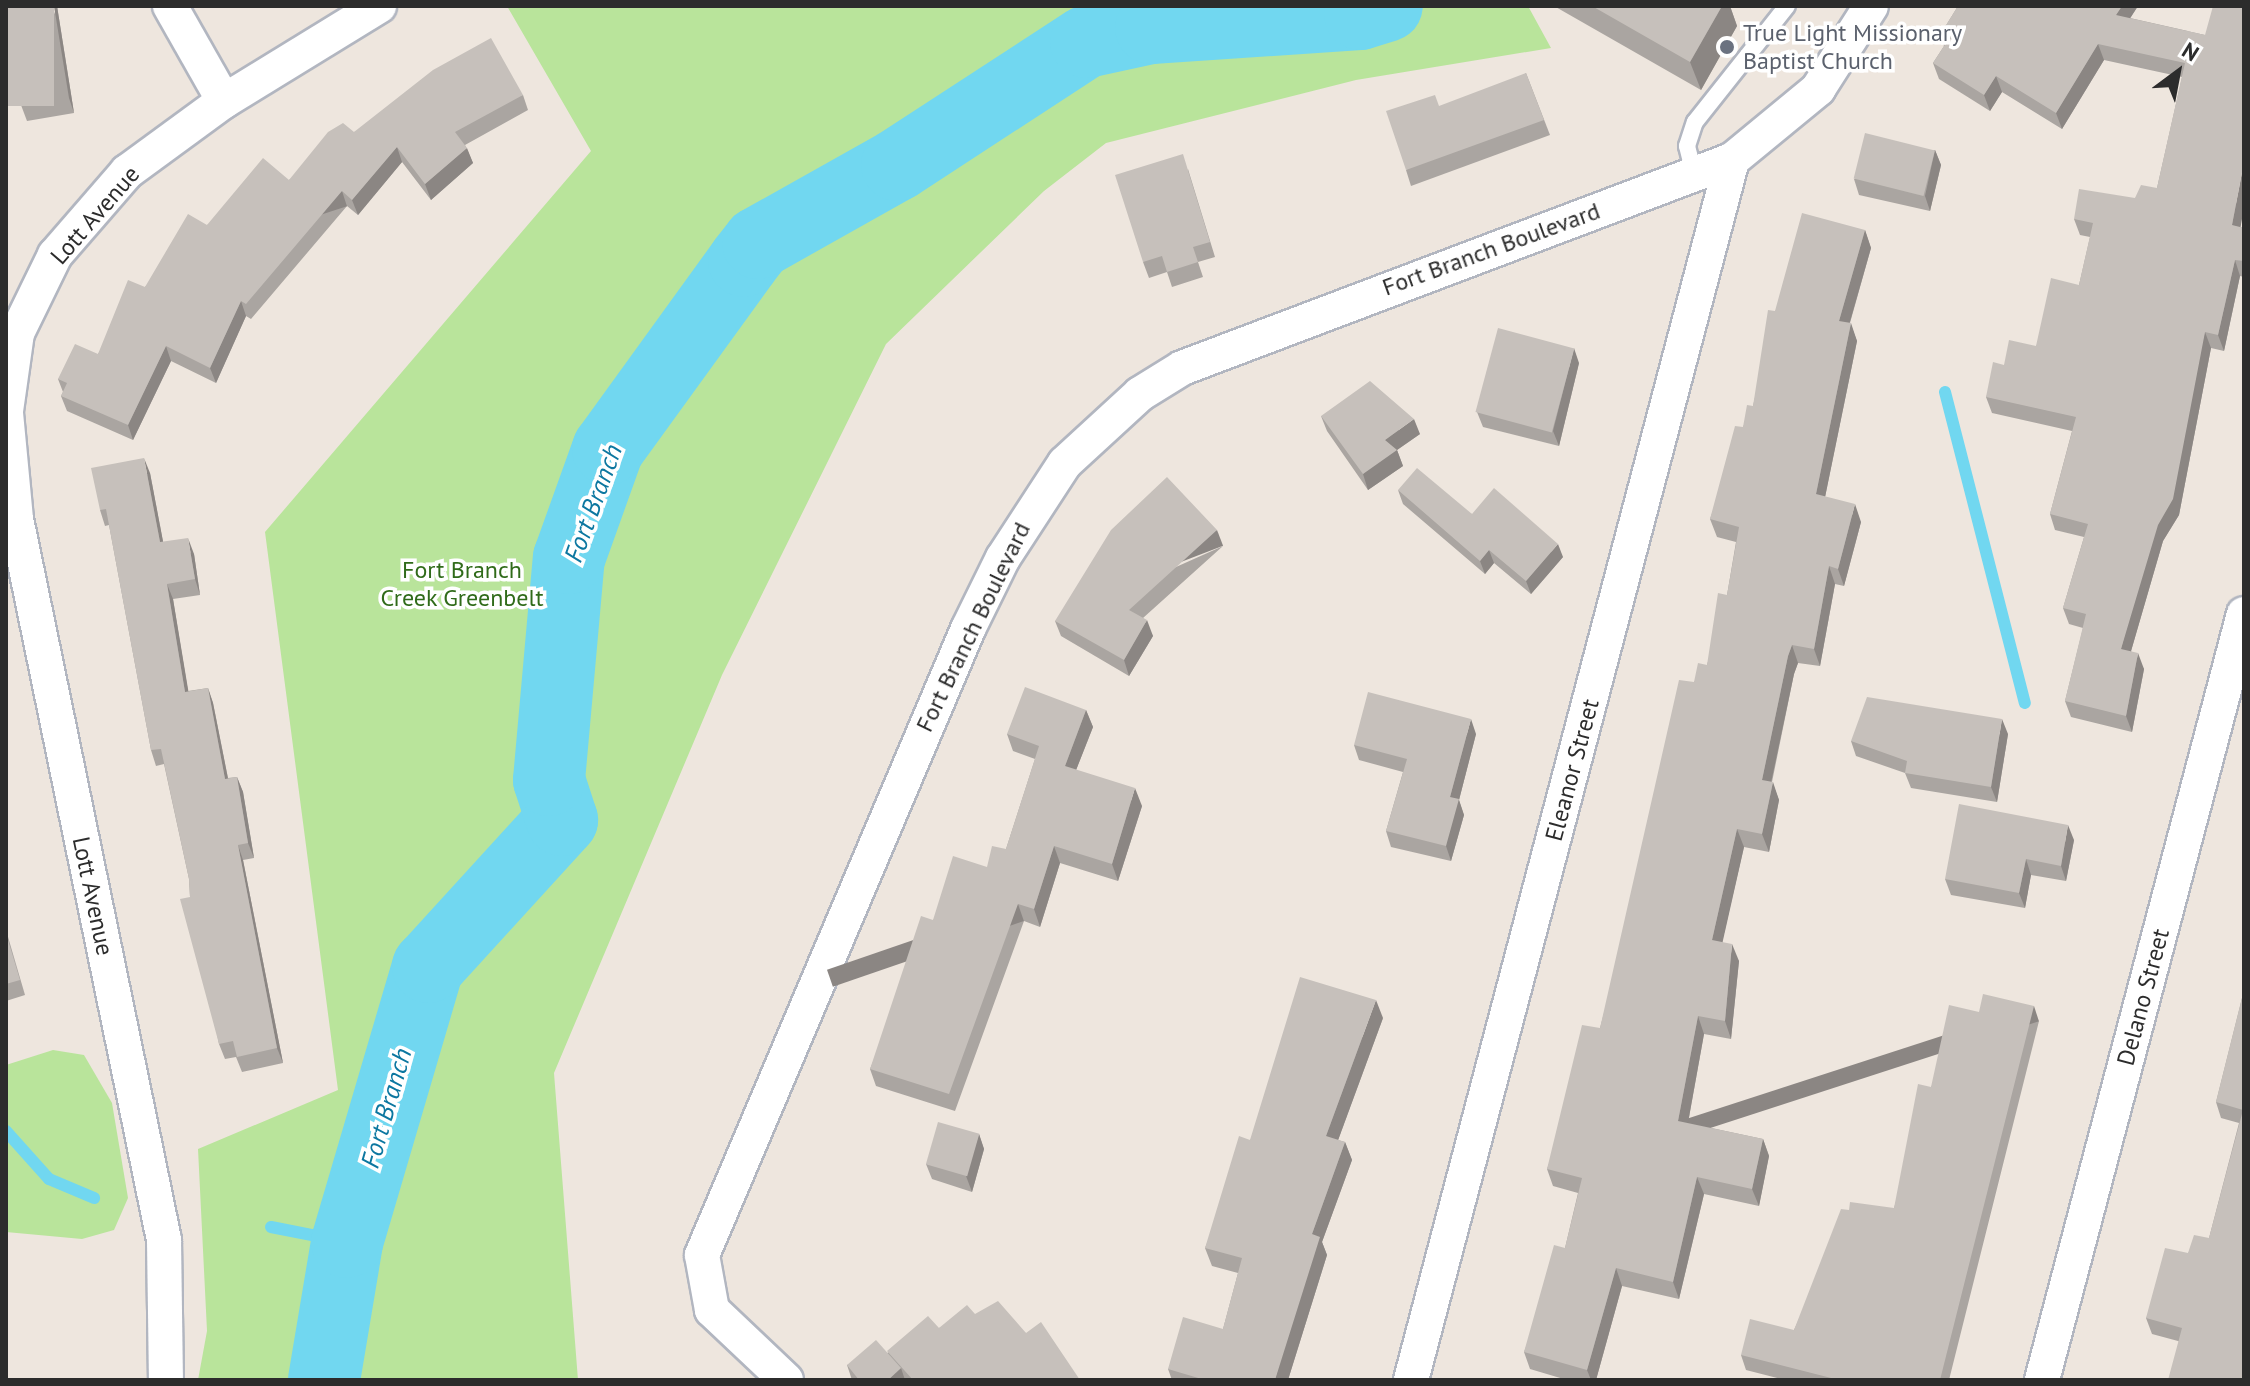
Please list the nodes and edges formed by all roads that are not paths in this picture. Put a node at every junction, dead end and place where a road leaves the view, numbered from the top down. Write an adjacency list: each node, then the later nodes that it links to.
1 (170, 6): 5 (street)
2 (379, 6): 5 (street, Lott Avenue)
3 (1787, 6): 7 (lane)
4 (1861, 9): 6 (street, Fort Branch Boulevard)
5 (224, 101): 8 (street, Lott Avenue)
6 (1732, 160): 7 (street, Fort Branch Boulevard); 12 (street, Eleanor Street)
7 (1694, 174): 11 (street, Fort Branch Boulevard)
8 (6, 412): 10 (street, Lott Avenue)
9 (2244, 614): 13 (street, Delano Street)
10 (166, 1380)
11 (786, 1380)
12 (1411, 1380)
13 (2042, 1380)

